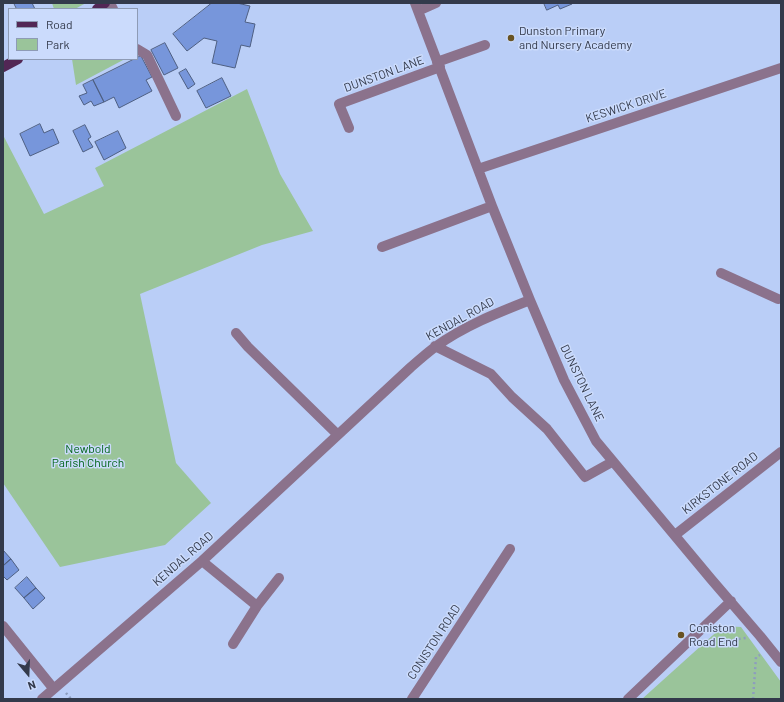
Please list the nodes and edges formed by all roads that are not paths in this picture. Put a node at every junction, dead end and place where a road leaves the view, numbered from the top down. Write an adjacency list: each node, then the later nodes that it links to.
1 (436, 3): 2 (street)
2 (416, 7): 6 (street, DUNSTON LANE)
3 (485, 46): 6 (street)
4 (138, 50): 9 (street)
5 (16, 60): 7 (main road)
6 (438, 65): 10 (street, DUNSTON LANE); 11 (street, DUNSTON LANE)
7 (3, 68)
8 (781, 68): 11 (street, KESWICK DRIVE)
9 (176, 116)
10 (349, 128)
11 (478, 169): 12 (street, DUNSTON LANE)
12 (492, 206): 13 (street); 16 (street, DUNSTON LANE)
13 (382, 247)
14 (721, 273): 15 (street)
15 (780, 299)
16 (530, 300): 18 (street, KENDAL ROAD); 21 (street, DUNSTON LANE)
17 (236, 333): 19 (street)
18 (435, 346): 19 (street, KENDAL ROAD); 21 (street)
19 (338, 434): 24 (street, KENDAL ROAD)
20 (781, 452): 22 (street, KIRKSTONE ROAD)
21 (612, 462): 22 (street, DUNSTON LANE)
22 (675, 535): 26 (street, DUNSTON LANE)
23 (510, 549): 33 (street, CONISTON ROAD)
24 (202, 561): 27 (street); 31 (street, KENDAL ROAD)
25 (280, 578): 27 (street)
26 (731, 601): 30 (street, DUNSTON LANE); 34 (street)
27 (257, 606): 29 (street)
28 (3, 626): 31 (street)
29 (233, 644)
30 (781, 662)
31 (53, 688): 32 (street, KENDAL ROAD)
32 (42, 699)
33 (412, 699)
34 (628, 699)

